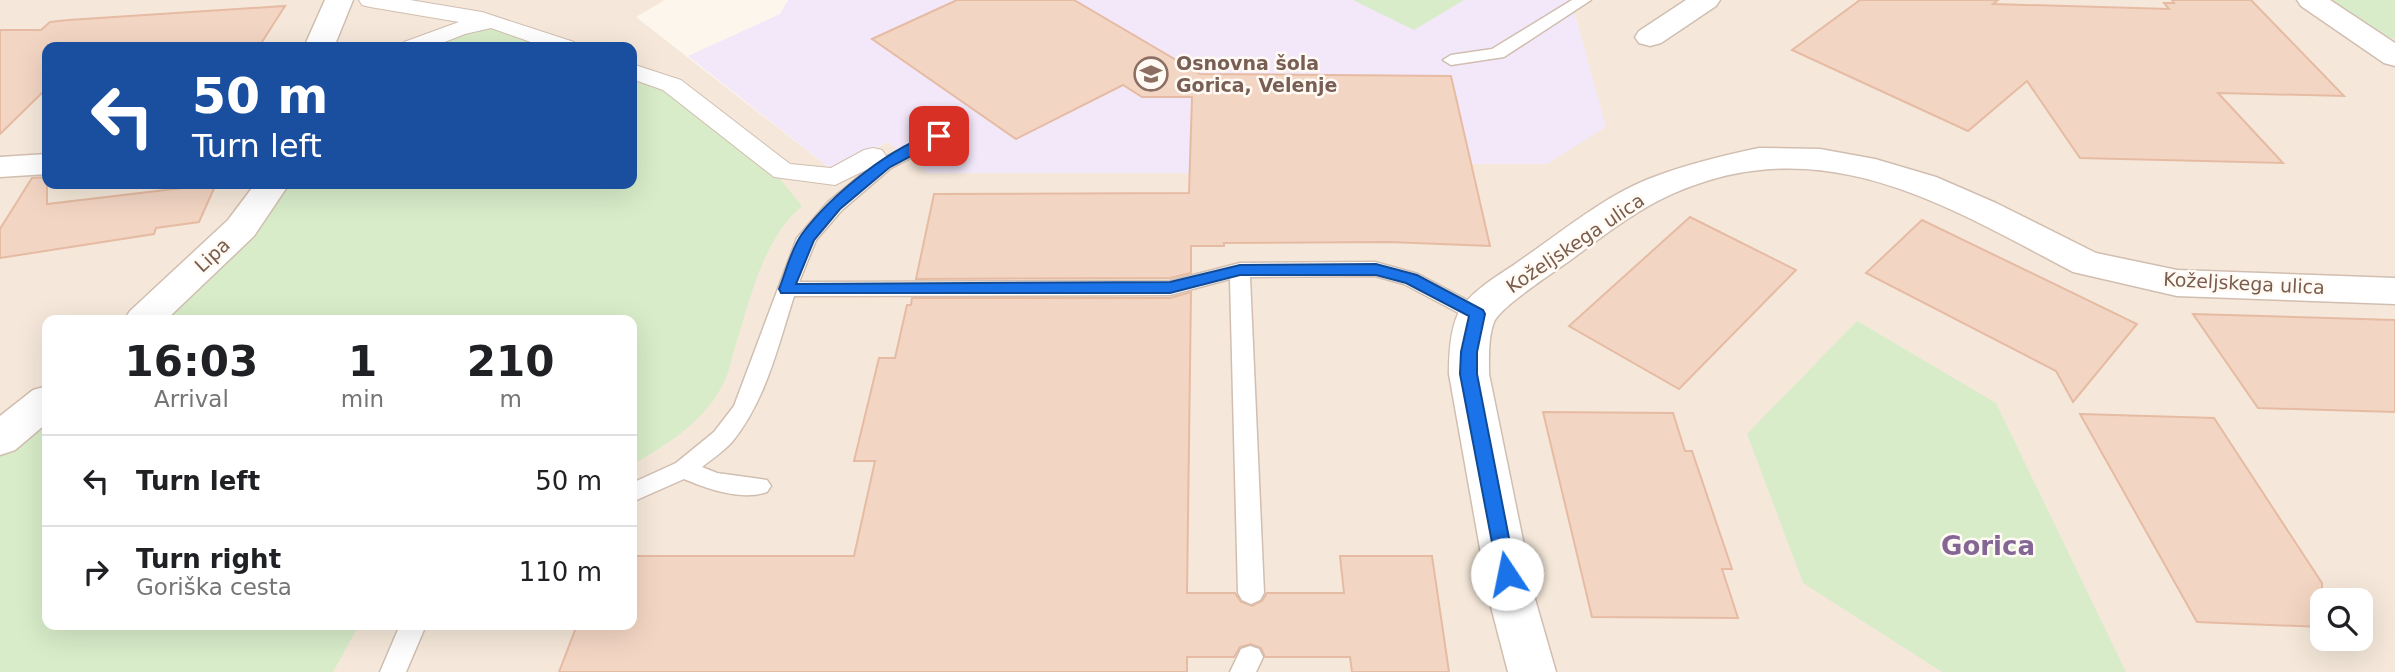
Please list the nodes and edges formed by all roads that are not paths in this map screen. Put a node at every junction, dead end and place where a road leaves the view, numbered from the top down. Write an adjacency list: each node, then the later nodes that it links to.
1 (339, 0): 8 (street)
2 (370, 0): 6 (street)
3 (1583, 0): 12 (lane)
4 (1706, 0): 7 (street)
5 (2311, 0): 11 (street)
6 (492, 21): 9 (street); 10 (street)
7 (1650, 37)
8 (321, 42)
9 (425, 42)
10 (552, 42)
11 (2395, 57)
12 (1451, 60)
13 (637, 73): 15 (street)
14 (958, 127): 20 (lane)
15 (873, 156)
16 (42, 164): 17 (street)
17 (0, 167)
18 (268, 189): 23 (street, Lipa)
19 (1240, 270): 20 (lane); 22 (lane); 29 (lane)
20 (786, 289): 26 (lane)
21 (2395, 290): 22 (street, Koželjskega ulica)
22 (1477, 314): 32 (street)
23 (148, 315)
24 (42, 405): 25 (street)
25 (0, 439)
26 (684, 469): 27 (lane); 28 (lane)
27 (759, 486)
28 (637, 491)
29 (1251, 593)
30 (411, 630): 31 (lane)
31 (393, 672)
32 (1532, 672)

